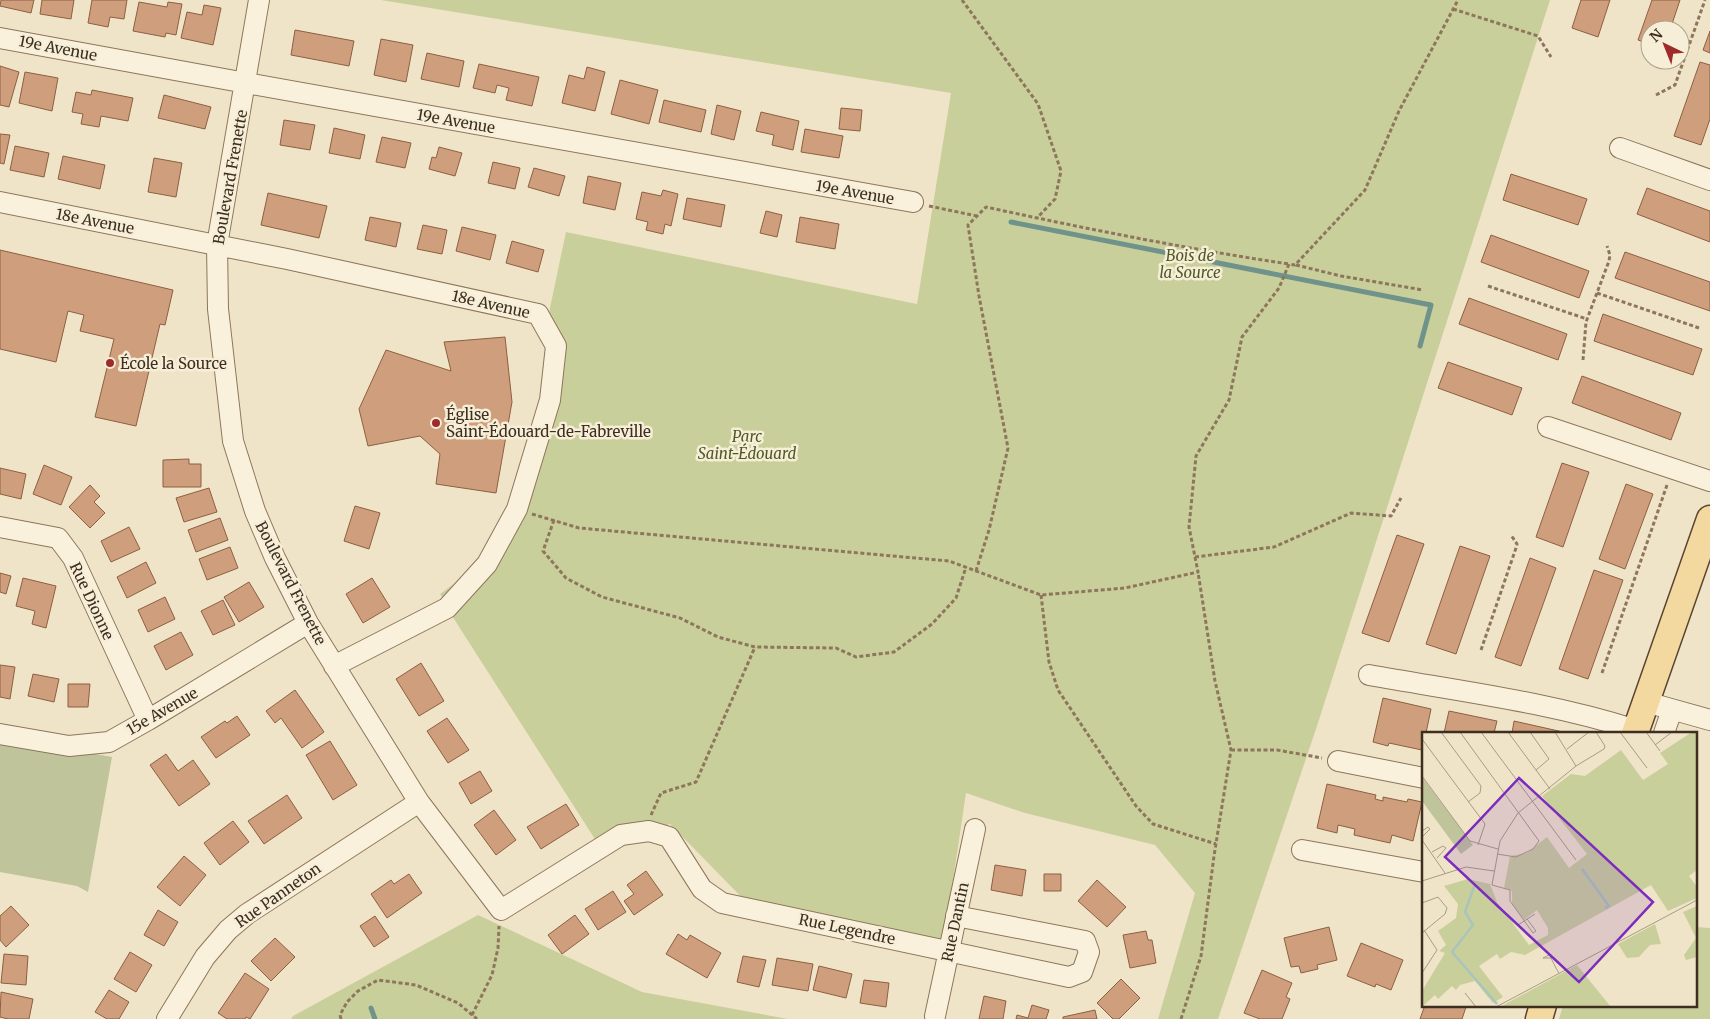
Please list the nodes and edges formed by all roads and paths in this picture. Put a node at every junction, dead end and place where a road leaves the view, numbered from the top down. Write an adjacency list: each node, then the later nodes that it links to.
1 (259, 0): 8 (street, Boulevard Frenette)
2 (962, 0): 15 (path)
3 (1458, 0): 5 (path)
4 (1705, 0): 9 (path)
5 (1453, 10): 7 (path); 19 (path)
6 (0, 38): 8 (street, 19e Avenue)
7 (1551, 56)
8 (246, 83): 13 (street, 19e Avenue); 16 (street, Boulevard Frenette)
9 (1656, 95)
10 (1620, 148): 11 (street)
11 (1710, 180)
12 (0, 202): 16 (street, 18e Avenue)
13 (913, 202): 14 (path)
14 (978, 216): 15 (path); 37 (path)
15 (1036, 218): 18 (path)
16 (217, 245): 30 (street, 18e Avenue); 40 (street, Boulevard Frenette)
17 (1607, 246): 22 (path)
18 (1289, 264): 19 (path); 35 (path)
19 (1295, 265): 21 (path)
20 (1488, 286): 23 (path)
21 (1424, 290)
22 (1597, 293): 23 (path); 24 (path)
23 (1587, 319): 25 (path)
24 (1699, 328)
25 (1583, 360)
26 (1548, 427): 28 (street)
27 (1669, 480): 44 (path)
28 (1710, 481)
29 (1401, 498): 35 (path)
30 (517, 509): 32 (path); 43 (street, 18e Avenue)
31 (1710, 519): 46 (main road)
32 (554, 520): 36 (path); 41 (path)
33 (0, 527): 48 (street, Rue Dionne)
34 (1511, 535): 42 (path)
35 (1195, 558): 38 (path)
36 (966, 567): 37 (path); 41 (path)
37 (976, 571): 39 (path)
38 (1198, 572): 39 (path); 53 (path)
39 (1041, 595): 59 (path)
40 (308, 623): 43 (street, Boulevard Frenette); 48 (street, 15e Avenue)
41 (755, 646): 58 (path)
42 (1481, 650)
43 (334, 666): 56 (street, Boulevard Frenette)
44 (1602, 673)
45 (1369, 674): 50 (street)
46 (1646, 702): 47 (street); 50 (main road)
47 (1672, 710): 49 (street); 51 (street)
48 (148, 720): 52 (street, 15e Avenue)
49 (1710, 720)
50 (1635, 732)
51 (1664, 732)
52 (0, 734)
53 (1231, 750): 54 (path); 59 (path)
54 (1338, 761): 55 (street)
55 (1422, 778)
56 (419, 802): 62 (street, Boulevard Frenette); 68 (street, Rue Panneton)
57 (975, 829): 63 (street, Rue Dantin)
58 (649, 830): 62 (street); 64 (street, Rue Legendre)
59 (1216, 844): 71 (path)
60 (1302, 850): 61 (street)
61 (1422, 872)
62 (501, 910): 66 (path)
63 (956, 916): 64 (street, Rue Dantin); 64 (street, Rue Legendre)
64 (948, 951): 67 (street, Rue Dantin)
65 (1544, 1006): 72 (main road)
66 (472, 1015): 69 (path); 70 (path)
67 (935, 1016)
68 (167, 1019)
69 (341, 1019)
70 (477, 1019)
71 (1181, 1019)
72 (1539, 1019)

